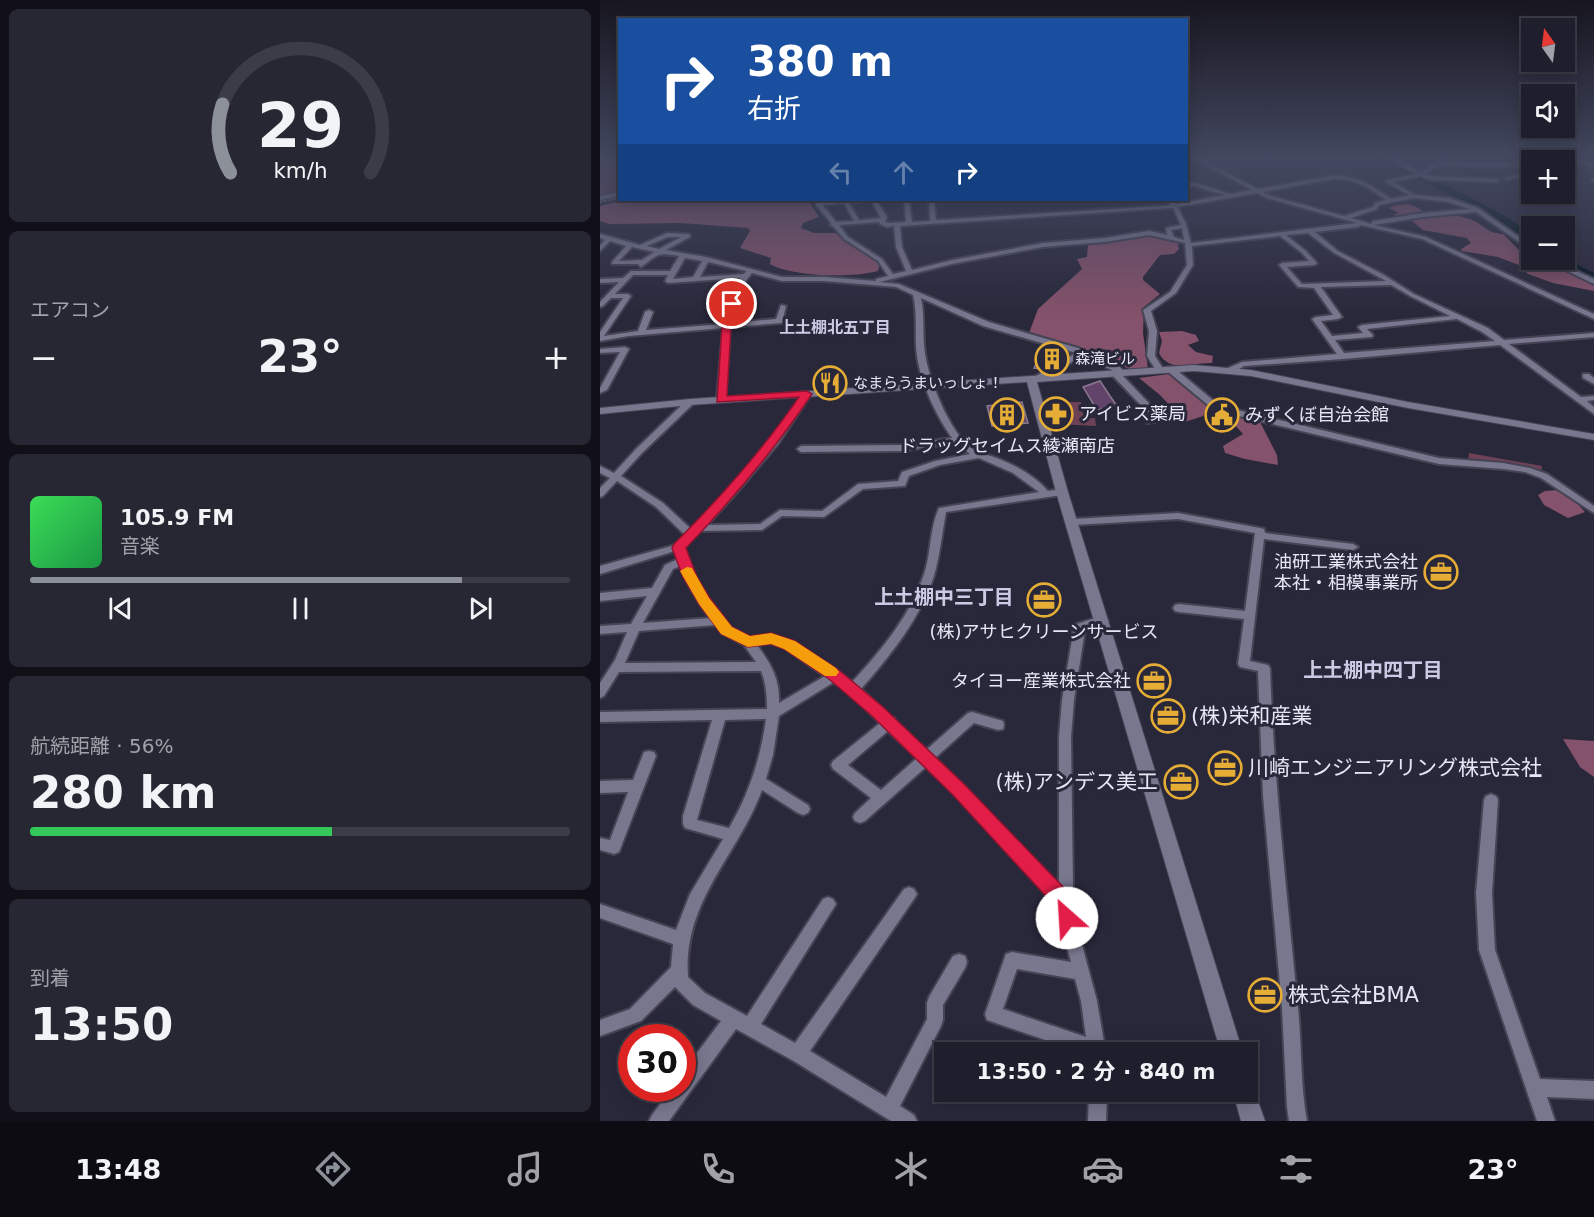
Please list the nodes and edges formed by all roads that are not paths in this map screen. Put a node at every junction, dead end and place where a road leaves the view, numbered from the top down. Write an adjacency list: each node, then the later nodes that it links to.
1 (823, 211): 16 (street)
2 (851, 211): 14 (street)
3 (881, 211): 13 (street)
4 (907, 211): 17 (street)
5 (932, 211): 15 (street)
6 (1104, 211): 15 (street)
7 (1177, 211): 20 (street)
8 (1323, 211): 12 (street)
9 (1366, 211): 12 (street)
10 (1463, 211): 18 (street)
11 (1479, 211): 26 (street)
12 (1345, 218): 18 (street)
13 (883, 220): 14 (street); 19 (street)
14 (857, 221): 16 (street)
15 (933, 221): 17 (street)
16 (832, 224): 39 (street)
17 (909, 224): 19 (street)
18 (1364, 224): 21 (street); 53 (street)
19 (897, 225): 37 (street)
20 (1184, 226): 24 (street); 28 (street)
21 (1310, 231): 22 (street); 45 (street)
22 (1281, 234): 28 (street); 46 (street)
23 (600, 236): 25 (street)
24 (1171, 238): 28 (street); 37 (street)
25 (609, 239): 27 (street); 30 (street)
26 (1521, 241)
27 (630, 244): 29 (street); 31 (street)
28 (1187, 244): 63 (street)
29 (642, 246): 31 (street); 31 (street)
30 (600, 249)
31 (660, 250): 32 (street)
32 (683, 255): 33 (street); 36 (street)
33 (706, 259): 34 (street); 41 (street)
34 (751, 270): 38 (street); 43 (street)
35 (1569, 270): 44 (street)
36 (673, 273): 40 (street); 41 (street)
37 (910, 273): 39 (street)
38 (744, 276): 41 (street); 54 (street)
39 (892, 277): 43 (street)
40 (624, 280): 42 (street); 48 (street)
41 (695, 280)
42 (600, 281)
43 (875, 282): 47 (street)
44 (1594, 282)
45 (1394, 283): 46 (street); 52 (street)
46 (1316, 285): 58 (street)
47 (916, 293): 61 (street); 69 (street)
48 (610, 296): 49 (street); 57 (street)
49 (601, 305)
50 (783, 306): 54 (street)
51 (649, 312): 55 (street)
52 (1460, 317): 58 (street); 59 (street)
53 (1594, 317)
54 (726, 326): 55 (street); 74 (street)
55 (641, 333): 57 (street)
56 (1594, 335): 59 (street)
57 (600, 338)
58 (1330, 338): 62 (street)
59 (1503, 343): 62 (street); 72 (street)
60 (600, 351): 70 (street)
61 (1082, 352): 65 (street); 67 (street)
62 (1343, 357): 64 (street)
63 (1165, 370): 64 (street); 65 (street); 87 (street)
64 (1231, 370): 79 (street)
65 (1118, 373): 67 (street); 78 (street)
66 (1586, 376): 68 (street)
67 (1035, 379): 69 (street); 85 (street)
68 (1594, 382)
69 (931, 386): 71 (street); 80 (street)
70 (600, 391)
71 (807, 394): 74 (street); 89 (street)
72 (1579, 399): 73 (street); 76 (street)
73 (1594, 399)
74 (721, 400): 75 (street)
75 (690, 402): 77 (street); 84 (street)
76 (1594, 411)
77 (601, 413)
78 (1159, 419)
79 (1594, 437)
80 (956, 440): 81 (street); 82 (street)
81 (801, 449)
82 (981, 455): 85 (street); 89 (street)
83 (600, 469): 84 (street)
84 (615, 477): 86 (street); 89 (street)
85 (1054, 493): 88 (street); 107 (street)
86 (600, 494)
87 (1594, 510)
88 (1072, 522): 90 (street); 100 (street)
89 (693, 531): 92 (street)
90 (1259, 536): 91 (street); 98 (street)
91 (1353, 547)
92 (679, 548): 93 (street); 94 (street)
93 (682, 561): 95 (street); 99 (street)
94 (600, 570)
95 (656, 591): 96 (street); 101 (street)
96 (600, 597)
97 (1179, 608): 98 (street)
98 (1250, 616): 151 (street)
99 (718, 621): 101 (street); 103 (street)
100 (1102, 621): 126 (street); 138 (street)
101 (636, 626): 102 (street); 105 (street)
102 (600, 630)
103 (748, 642): 104 (street); 106 (street)
104 (766, 666): 105 (street); 109 (street)
105 (615, 668): 108 (street)
106 (835, 675): 107 (street); 109 (street)
107 (853, 689): 112 (street)
108 (600, 693)
109 (772, 714): 110 (street); 116 (street)
110 (720, 716): 111 (street); 123 (street)
111 (600, 717)
112 (890, 722): 115 (street); 119 (street)
113 (998, 725): 115 (street)
114 (649, 756): 117 (street)
115 (927, 758): 119 (street); 126 (street)
116 (758, 781): 121 (street); 123 (street)
117 (637, 786): 118 (street); 124 (street)
118 (600, 787)
119 (881, 798): 122 (street)
120 (1491, 800): 141 (street)
121 (803, 809)
122 (860, 817)
123 (733, 835): 129 (street)
124 (600, 844)
125 (909, 894): 139 (street)
126 (1062, 900): 132 (street)
127 (828, 904): 135 (street)
128 (600, 911): 129 (street)
129 (681, 939): 131 (street)
130 (959, 962): 146 (street)
131 (679, 971): 133 (street); 134 (street)
132 (1082, 972): 136 (street); 137 (street)
133 (733, 1019): 135 (street); 140 (street)
134 (600, 1028)
135 (749, 1028): 139 (street)
136 (1072, 1042)
137 (1095, 1042)
138 (1229, 1042)
139 (798, 1054): 146 (street)
140 (696, 1069)
141 (1535, 1089): 142 (street); 152 (street)
142 (1594, 1090)
143 (672, 1102): 147 (street)
144 (1098, 1102): 149 (street)
145 (1247, 1102): 150 (street)
146 (889, 1109): 148 (street)
147 (658, 1121)
148 (908, 1121)
149 (1097, 1121)
150 (1253, 1121)
151 (1298, 1121)
152 (1546, 1121)

